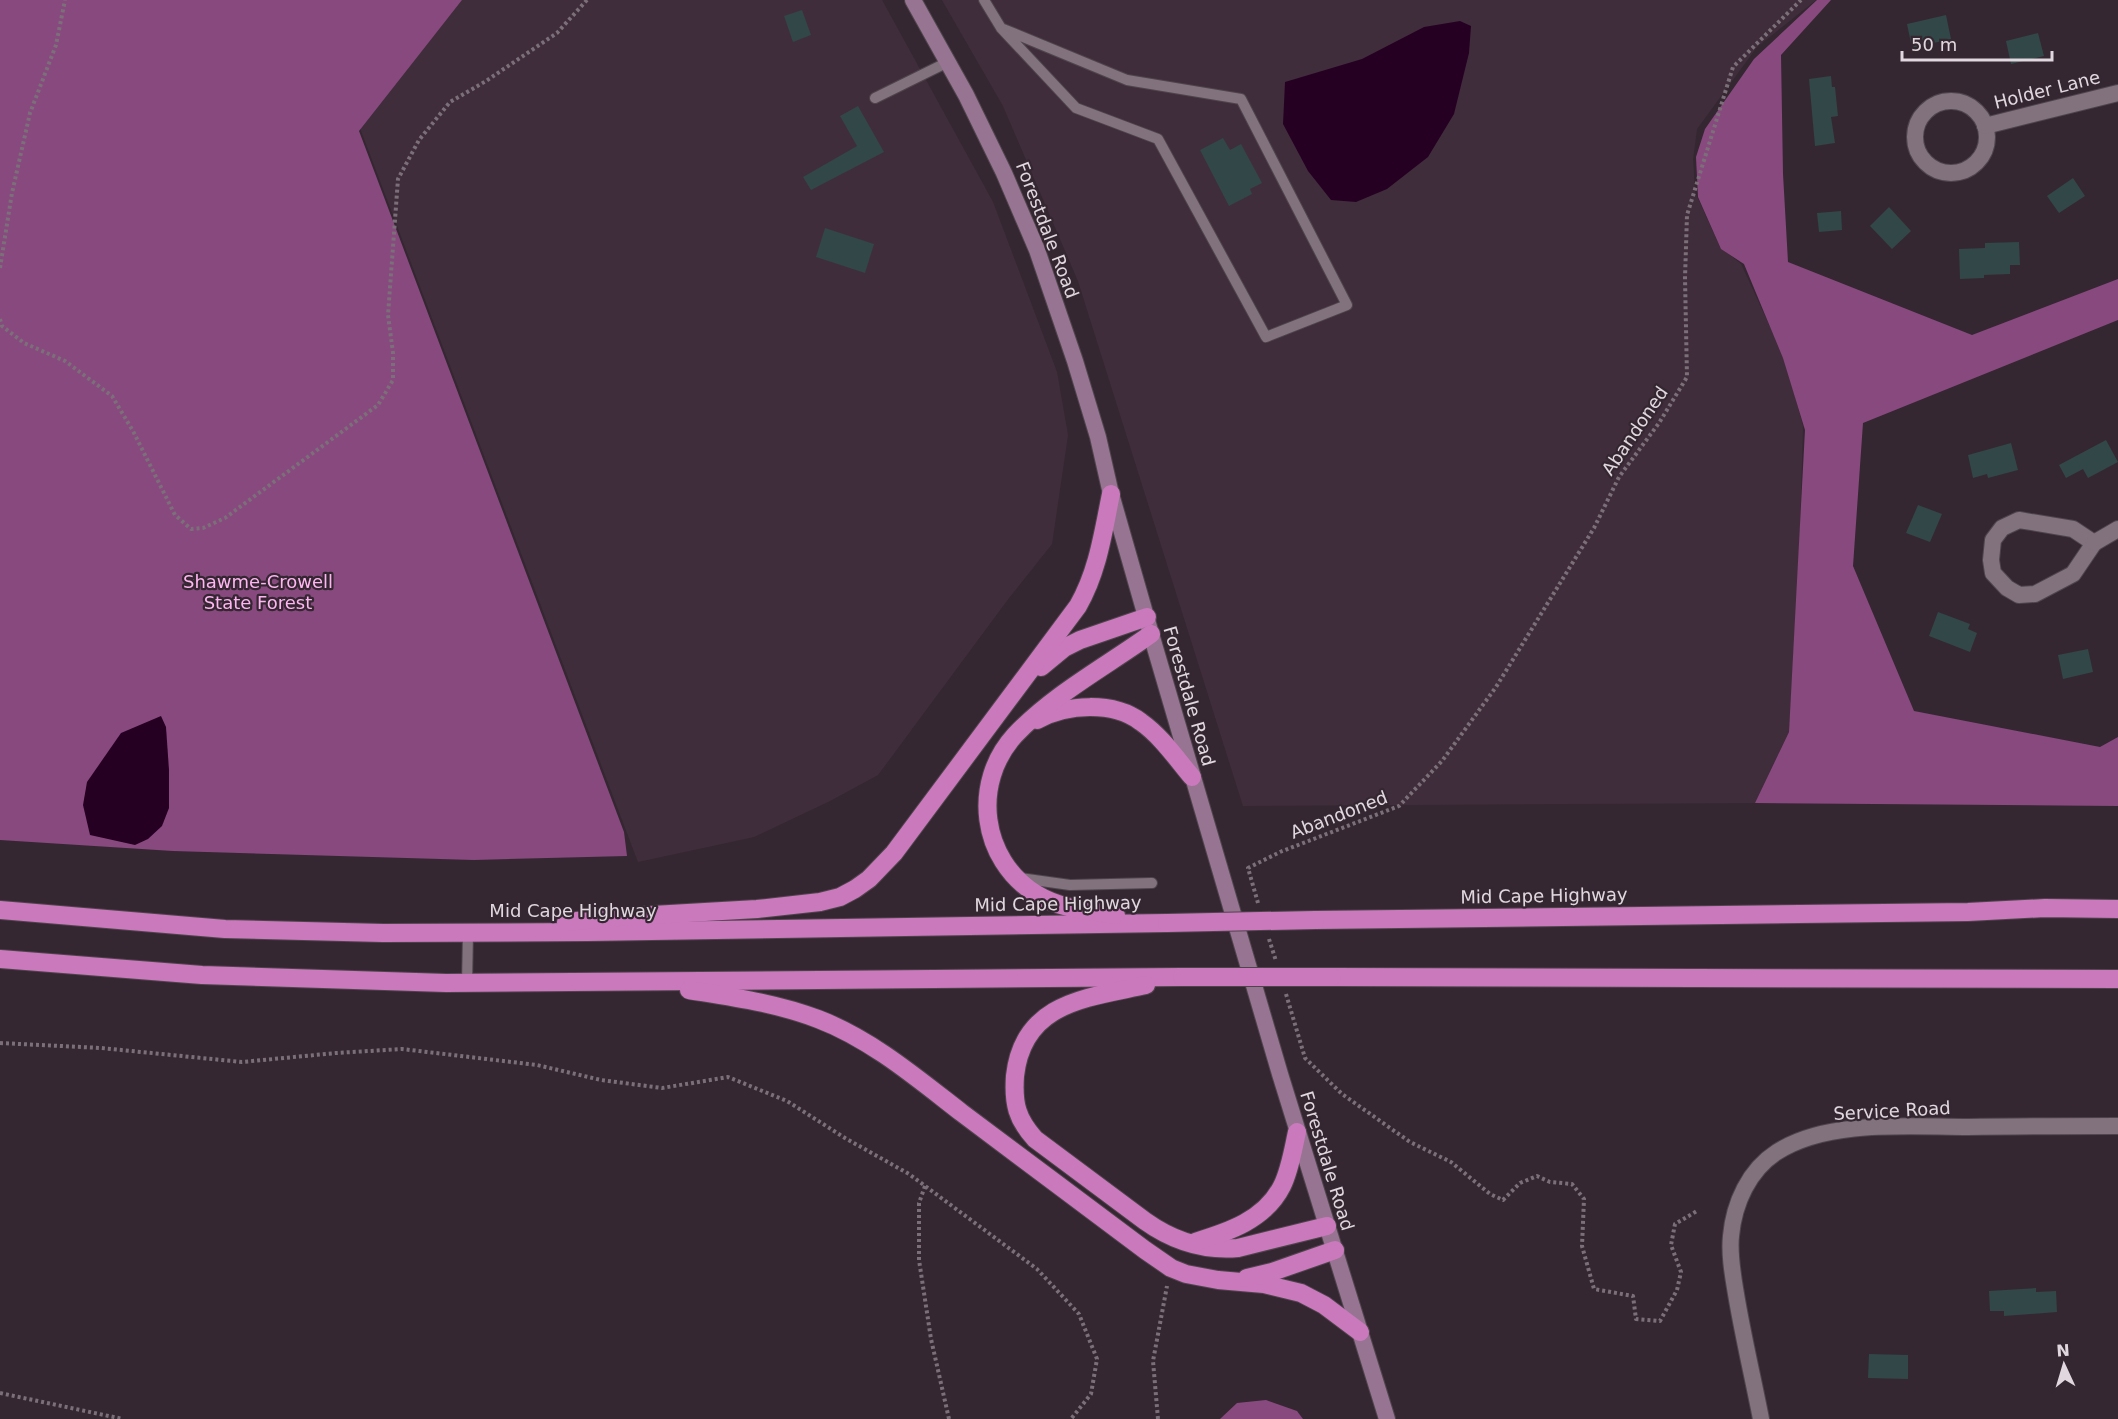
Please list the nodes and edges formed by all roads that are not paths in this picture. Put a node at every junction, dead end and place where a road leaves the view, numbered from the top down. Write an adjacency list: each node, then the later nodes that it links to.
1 (914, 0): 4 (main road, Forestdale Road)
2 (984, 0): 3 (lane)
3 (1001, 28): 3 (lane)
4 (948, 62): 6 (lane); 8 (main road, Forestdale Road)
5 (2118, 93): 7 (street, Holder Lane)
6 (875, 98)
7 (1985, 126): 7 (street, Holder Lane)
8 (1111, 494): 11 (main road, Forestdale Road); 12 (highway)
9 (2118, 529): 10 (street)
10 (2094, 543): 10 (street)
11 (1149, 625): 12 (highway); 13 (highway); 14 (main road, Forestdale Road)
12 (1017, 688): 20 (highway)
13 (1028, 725): 14 (highway); 15 (highway)
14 (1192, 777): 27 (main road, Forestdale Road)
15 (1015, 877): 16 (lane); 19 (highway)
16 (1152, 883)
17 (2118, 906): 19 (highway, Mid Cape Highway, bridge)
18 (0, 910): 20 (highway, Mid Cape Highway)
19 (1167, 923): 20 (highway, Mid Cape Highway)
20 (468, 933): 25 (lane)
21 (0, 959): 25 (highway)
22 (1182, 977): 23 (highway, bridge); 24 (highway); 29 (highway)
23 (2118, 979)
24 (640, 981): 25 (highway); 31 (highway)
25 (467, 984)
26 (2118, 1126): 34 (street, Service Road)
27 (1297, 1132): 28 (main road, Forestdale Road); 29 (highway)
28 (1327, 1226): 29 (highway); 30 (main road, Forestdale Road)
29 (1187, 1244)
30 (1335, 1250): 31 (highway); 32 (main road, Forestdale Road)
31 (1234, 1281): 32 (highway)
32 (1360, 1332): 33 (main road, Forestdale Road)
33 (1387, 1419)
34 (1761, 1419)

